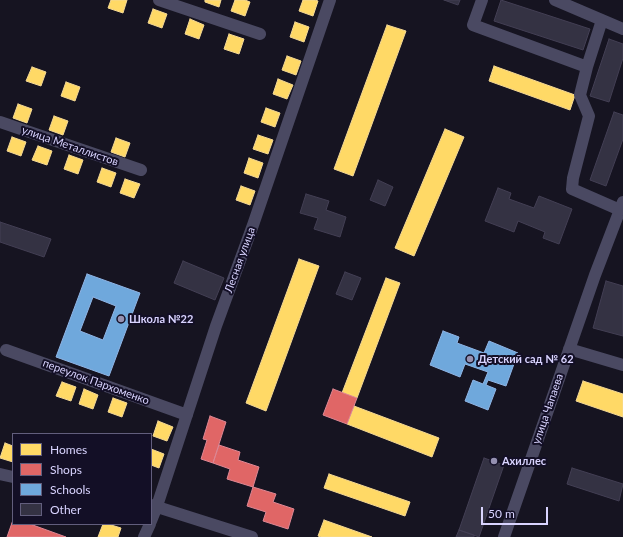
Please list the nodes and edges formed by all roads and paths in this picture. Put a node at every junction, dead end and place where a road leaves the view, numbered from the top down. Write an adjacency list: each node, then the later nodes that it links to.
1 (159, 0): 7 (street)
2 (330, 0): 15 (street, Лесная улица)
3 (482, 0): 8 (street)
4 (555, 0): 5 (street)
5 (602, 20): 6 (street); 8 (street)
6 (623, 29)
7 (260, 34)
8 (587, 67): 11 (street)
9 (0, 122): 10 (street, улица Металлистов)
10 (141, 170)
11 (622, 206): 12 (street, улица Чапаева)
12 (569, 349): 14 (street); 23 (street, улица Чапаева)
13 (6, 350): 15 (street, переулок Пархоменко)
14 (623, 365)
15 (187, 415): 18 (street, Лесная улица)
16 (0, 474): 17 (street)
17 (12, 477)
18 (154, 506): 19 (street, Лесная улица); 22 (street)
19 (152, 516)
20 (150, 525): 21 (street)
21 (144, 537)
22 (252, 537)
23 (504, 537)

